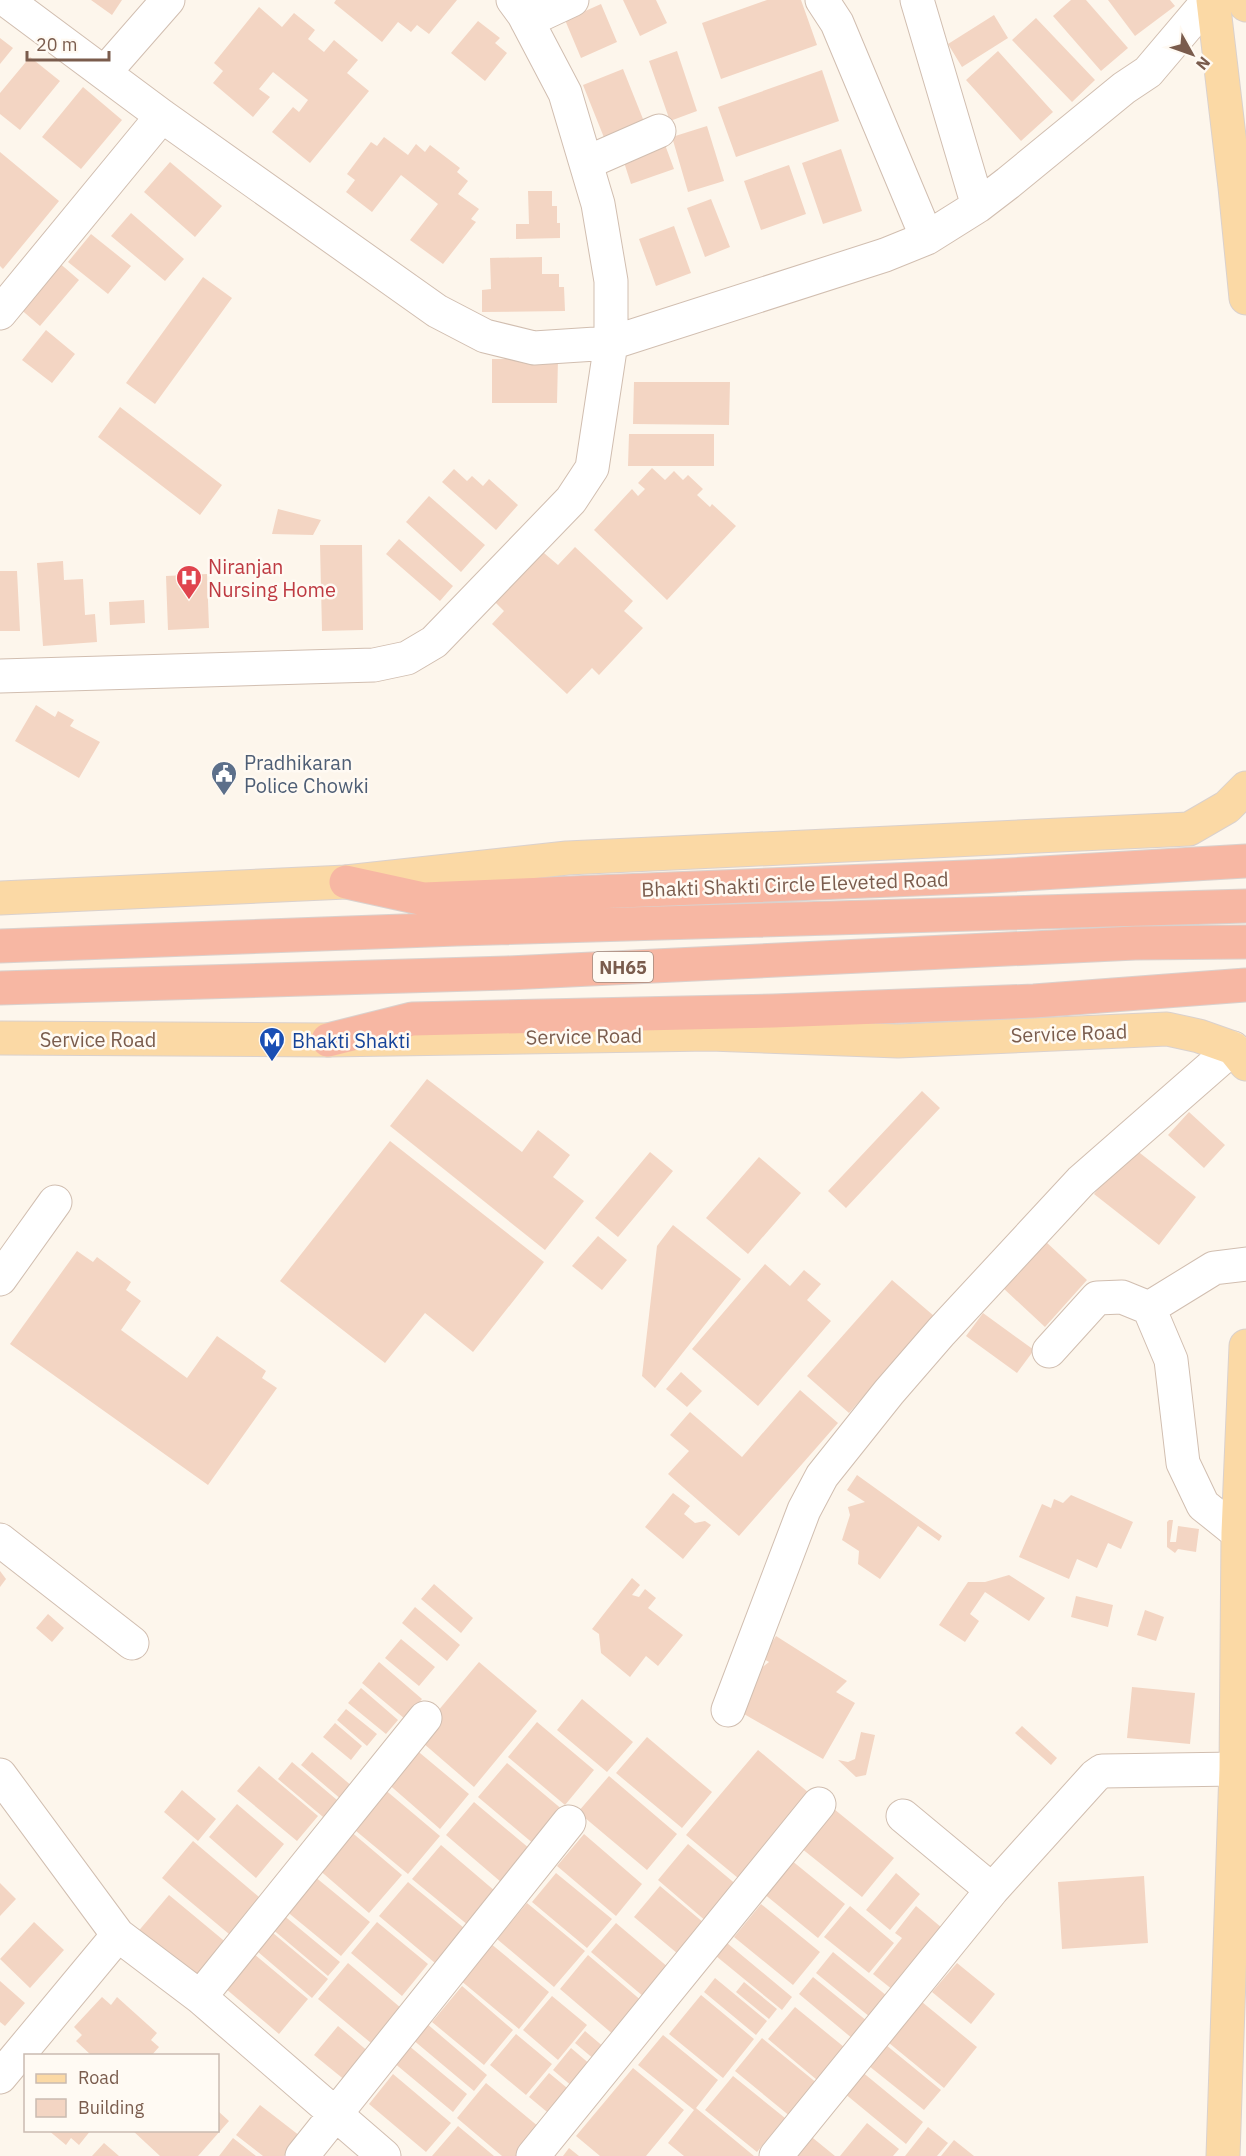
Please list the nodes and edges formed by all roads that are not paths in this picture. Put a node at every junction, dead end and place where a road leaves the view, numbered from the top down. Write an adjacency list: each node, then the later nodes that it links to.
1 (6, 0): 10 (street)
2 (168, 0): 10 (street)
3 (572, 0): 9 (street)
4 (822, 0): 15 (street)
5 (918, 0): 14 (street)
6 (1211, 0): 14 (street); 16 (main road)
7 (1245, 0): 8 (main road)
8 (1246, 4)
9 (520, 10): 13 (street)
10 (105, 72): 11 (street)
11 (162, 116): 17 (street); 18 (street)
12 (659, 131): 13 (street)
13 (586, 163): 18 (street)
14 (978, 206): 15 (street)
15 (927, 238): 18 (street)
16 (1246, 298)
17 (0, 313)
18 (611, 343): 19 (street)
19 (0, 676)
20 (1246, 788): 22 (main road)
21 (1246, 861): 22 (highway, Bhakti Shakti Circle Eleveted Road)
22 (346, 882): 23 (main road)
23 (0, 898)
24 (1246, 906): 26 (highway, NH65)
25 (1246, 942): 28 (highway, NH65)
26 (0, 946)
27 (1246, 986): 30 (highway)
28 (0, 988)
29 (0, 1038): 30 (main road, Service Road)
30 (328, 1040): 31 (main road, Service Road)
31 (1239, 1056): 41 (street)
32 (55, 1202): 34 (street)
33 (1246, 1264): 35 (street)
34 (0, 1279)
35 (1149, 1308): 37 (street); 38 (street)
36 (1246, 1346): 38 (main road)
37 (1049, 1351)
38 (1238, 1533): 43 (main road)
39 (0, 1540): 40 (street)
40 (132, 1643)
41 (728, 1710)
42 (425, 1718): 50 (street)
43 (1236, 1769): 48 (street); 57 (main road)
44 (0, 1775): 49 (street)
45 (819, 1804): 55 (street)
46 (903, 1816): 48 (street)
47 (569, 1822): 52 (street)
48 (992, 1890): 56 (street)
49 (118, 1935): 50 (street); 51 (street)
50 (200, 1997): 52 (street)
51 (0, 2078)
52 (335, 2114): 53 (street); 54 (street)
53 (302, 2156)
54 (384, 2156)
55 (533, 2156)
56 (776, 2156)
57 (1223, 2156)

